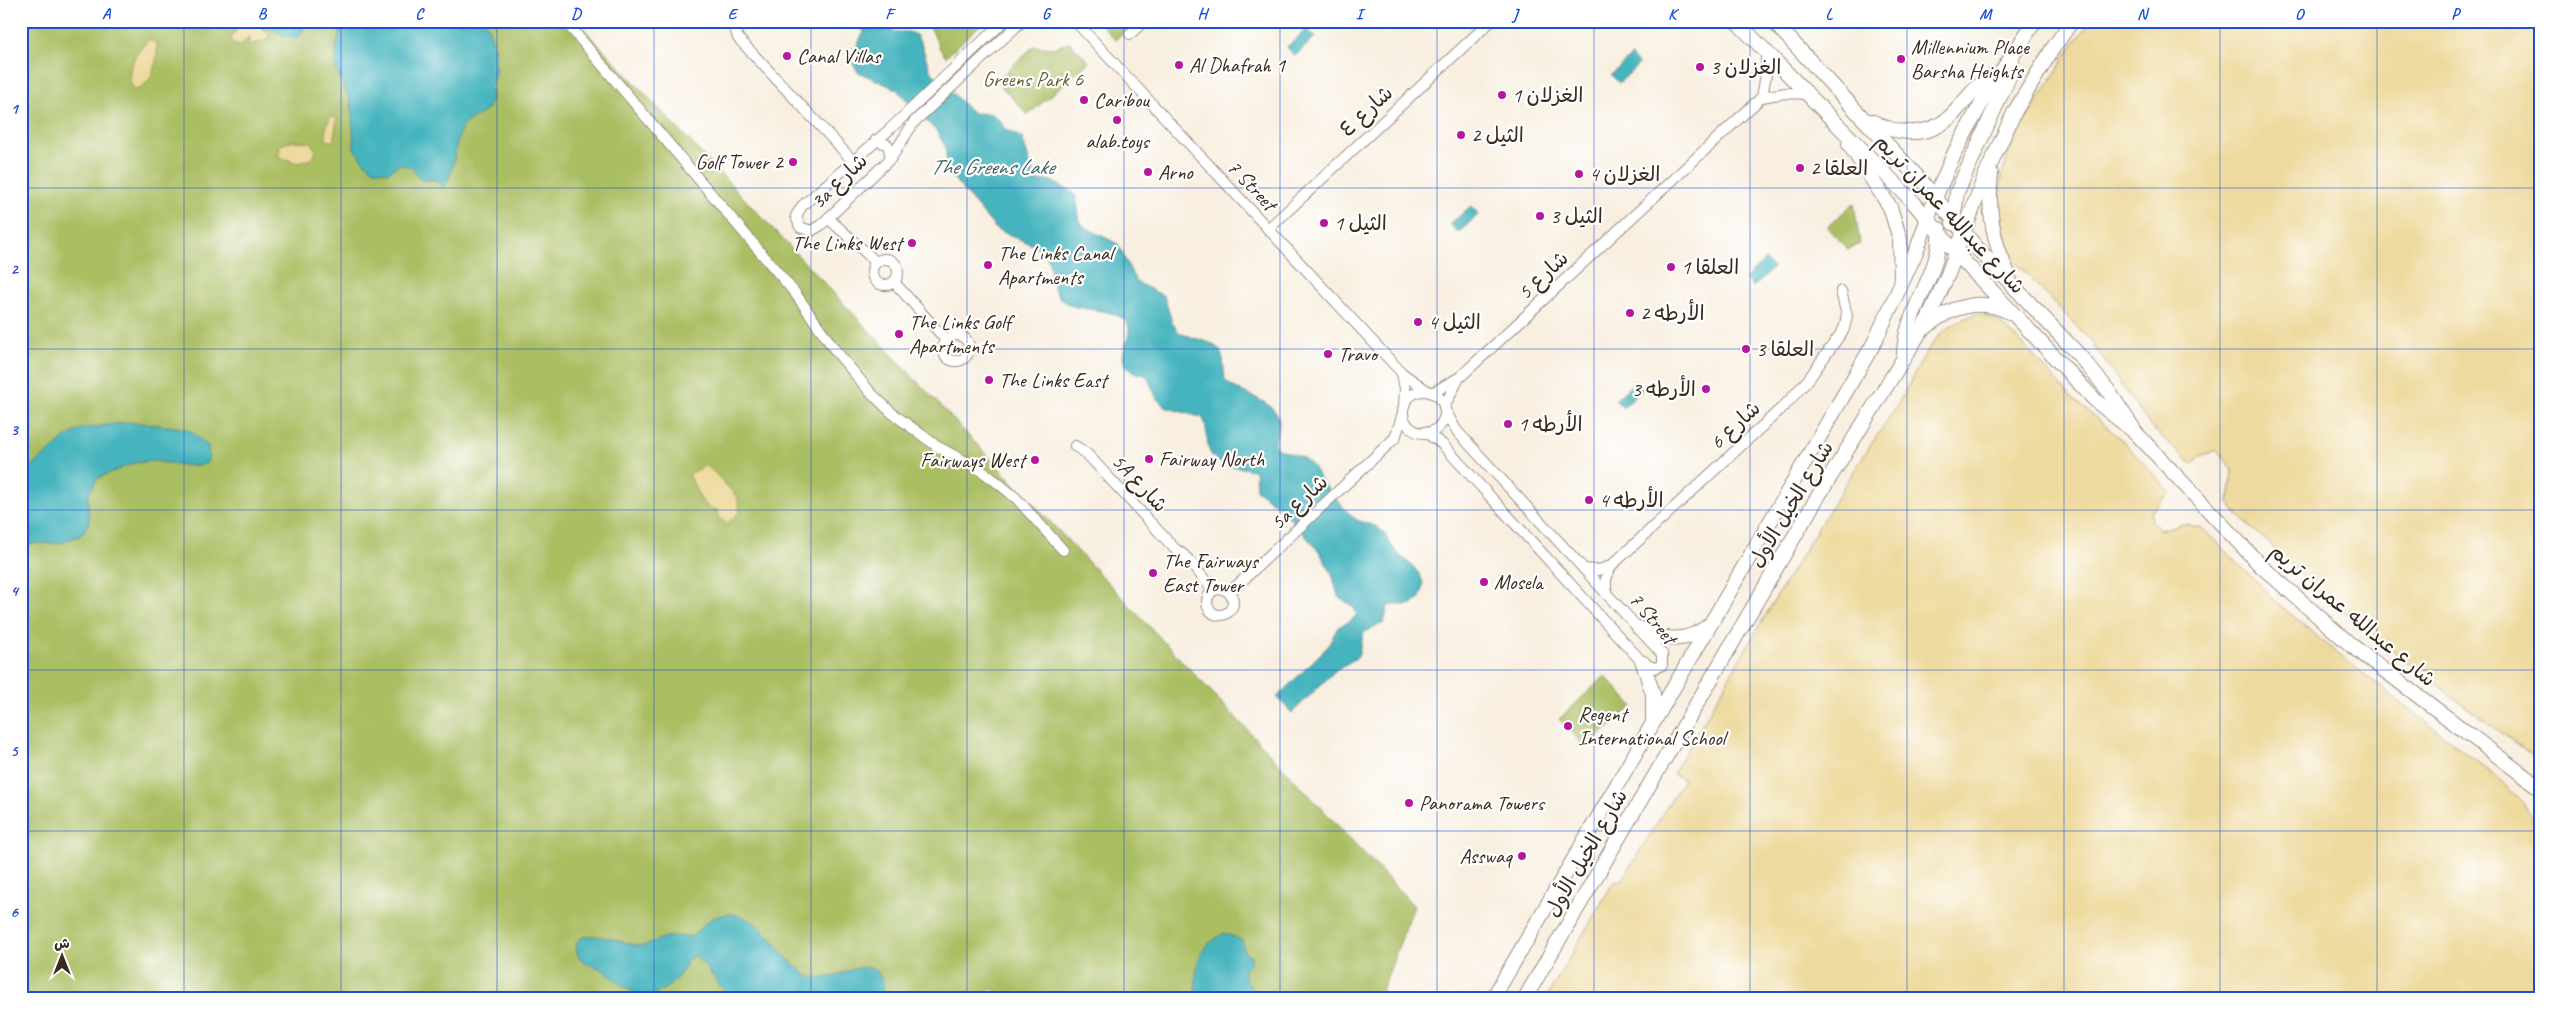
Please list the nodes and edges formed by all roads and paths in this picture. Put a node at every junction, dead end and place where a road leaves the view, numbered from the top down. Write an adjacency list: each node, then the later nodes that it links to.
1 (566, 21): 52 (street)
2 (734, 21): 23 (street)
3 (1004, 21): 20 (street, 3a شارع)
4 (1022, 21): 22 (street, 3a شارع)
5 (1075, 21): 28 (street, 7 Street)
6 (1144, 21): 12 (street)
7 (1490, 21): 28 (street, شارع ٤)
8 (1736, 21): 13 (main road, شارع عبدالله عمران تريم)
9 (1773, 21): 18 (main road, شارع عبدالله عمران تريم)
10 (2036, 21): 14 (main road, شارع الخيل الأول)
11 (2072, 21): 21 (main road, شارع الخيل الأول)
12 (1130, 34)
13 (1766, 51): 16 (main road, شارع عبدالله عمران تريم); 17 (street)
14 (2012, 54): 15 (main road, شارع الخيل الأول); 26 (main road)
15 (1999, 74): 18 (main road); 24 (main road, شارع الخيل الأول)
16 (1808, 94): 17 (street); 19 (main road, شارع عبدالله عمران تريم)
17 (1762, 98): 44 (street, شارع 5)
18 (1862, 116): 24 (main road, شارع عبدالله عمران تريم)
19 (1842, 129): 27 (main road, شارع عبدالله عمران تريم); 36 (main road)
20 (876, 140): 22 (street); 23 (street, 3a شارع)
21 (1993, 156): 29 (main road, شارع الخيل الأول); 37 (main road)
22 (891, 158): 25 (street, 3a شارع)
23 (851, 163): 25 (street, 3a شارع)
24 (1934, 201): 26 (main road, شارع عبدالله عمران تريم); 27 (main road, شارع الخيل الأول); 30 (main road)
25 (830, 216): 33 (street)
26 (1953, 219): 29 (main road, شارع عبدالله عمران تريم); 31 (main road)
27 (1929, 220): 30 (main road, شارع عبدالله عمران تريم); 32 (main road, شارع الخيل الأول)
28 (1268, 229): 43 (street, 7 Street)
29 (1963, 231): 31 (main road, شارع الخيل الأول); 37 (main road, شارع عبدالله عمران تريم)
30 (1939, 234): 31 (main road, شارع عبدالله عمران تريم); 34 (main road)
31 (1957, 250): 39 (main road, شارع عبدالله عمران تريم); 40 (main road, شارع الخيل الأول)
32 (1916, 252): 34 (main road); 36 (main road, شارع الخيل الأول)
33 (876, 262): 35 (street); 35 (street)
34 (1931, 270): 42 (main road)
35 (894, 282): 41 (street)
36 (1899, 290): 58 (main road, شارع الخيل الأول)
37 (2016, 290): 49 (main road, شارع عبدالله عمران تريم)
38 (1841, 291): 53 (street, شارع 6)
39 (2018, 317): 40 (main road); 49 (main road, شارع عبدالله عمران تريم)
40 (1921, 331): 42 (main road, شارع الخيل الأول)
41 (946, 340)
42 (1904, 357): 64 (main road, شارع الخيل الأول)
43 (1402, 373): 45 (street, 7 Street); 47 (street)
44 (1460, 377): 45 (street, شارع 5); 46 (street, شارع 5)
45 (1431, 392): 46 (street); 47 (street)
46 (1444, 409): 48 (street); 54 (street, 7 Street)
47 (1404, 410): 48 (street); 50 (street, 5a شارع)
48 (1423, 432): 50 (street, 5a شارع); 60 (street, 7 Street)
49 (2136, 433): 62 (main road, شارع عبدالله عمران تريم)
50 (1395, 438): 57 (street, 5a شارع)
51 (1075, 446): 55 (street, 5A شارع)
52 (1063, 550)
53 (1611, 566): 54 (street); 56 (street)
54 (1584, 569): 56 (street, 7 Street)
55 (1213, 590): 57 (street); 57 (street)
56 (1606, 592): 59 (street, 7 Street)
57 (1229, 593)
58 (1713, 621): 59 (main road); 61 (main road, شارع الخيل الأول)
59 (1639, 628): 60 (street, 7 Street)
60 (1643, 663): 61 (main road)
61 (1652, 725): 63 (main road, شارع الخيل الأول)
62 (2540, 788)
63 (1493, 998)
64 (1525, 998)

